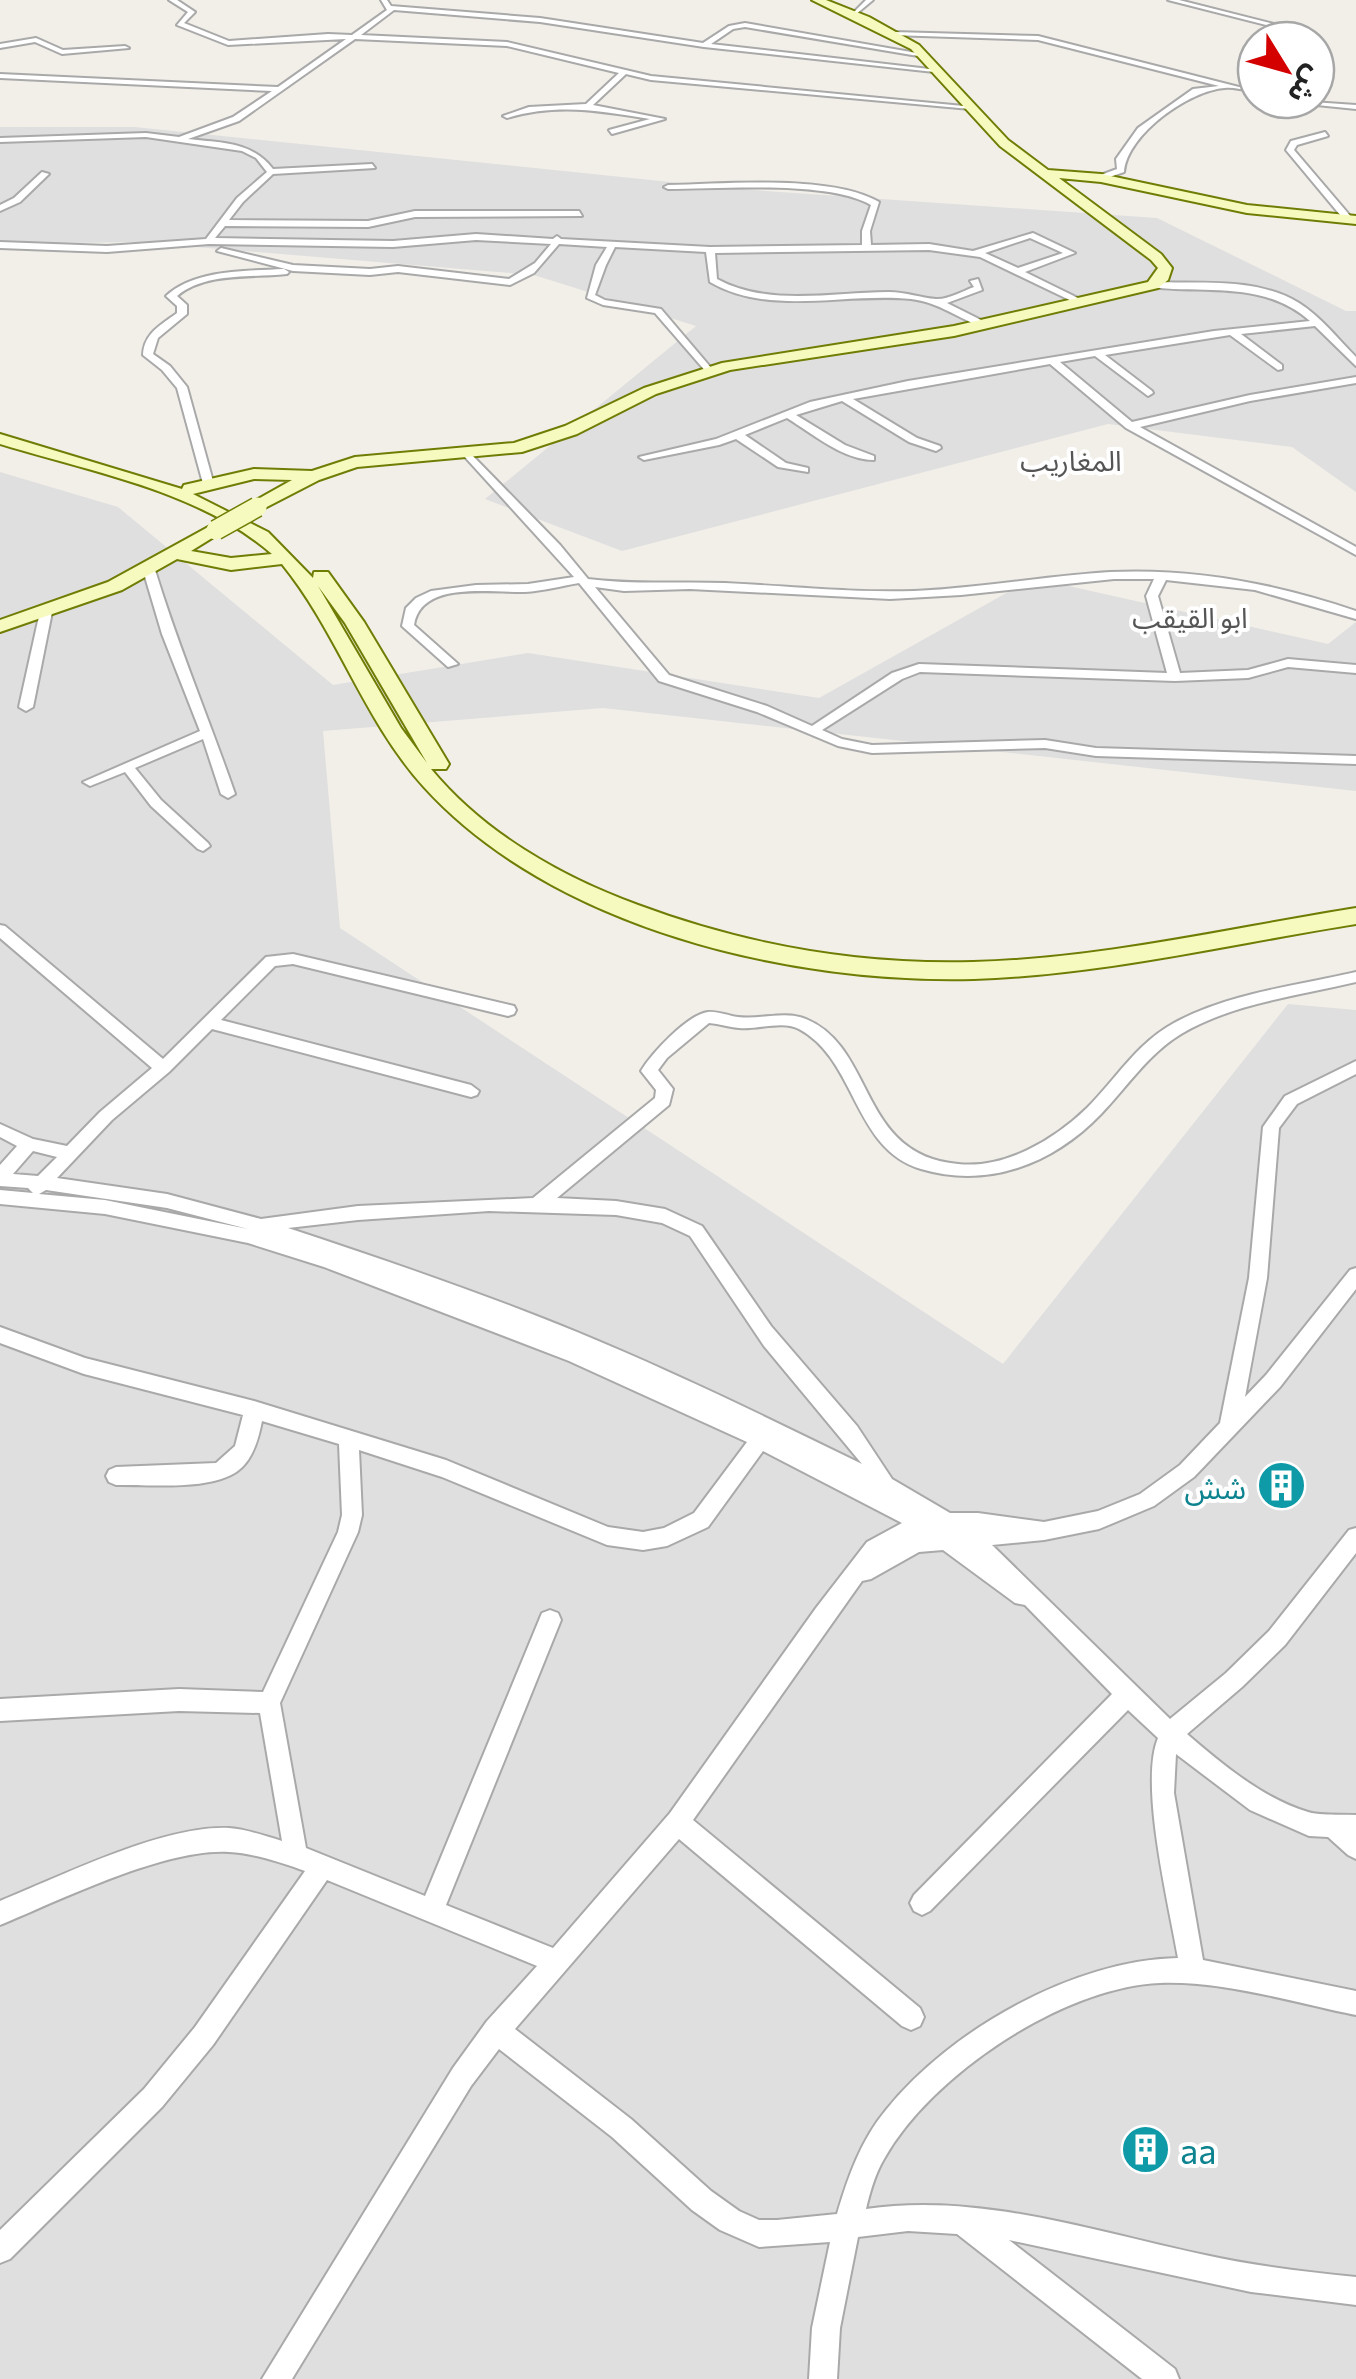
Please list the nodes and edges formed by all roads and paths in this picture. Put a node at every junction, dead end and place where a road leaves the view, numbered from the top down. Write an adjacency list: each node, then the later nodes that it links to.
1 (172, 0): 10 (street)
2 (384, 0): 6 (street)
3 (816, 0): 7 (main road)
4 (870, 0): 7 (street)
5 (1171, 0): 8 (street)
6 (391, 8): 10 (street); 11 (street)
7 (853, 14): 9 (main road)
8 (1249, 20)
9 (894, 34): 14 (main road); 18 (street)
10 (359, 36): 16 (street); 20 (street)
11 (704, 45): 14 (street); 15 (street)
12 (0, 46): 13 (street)
13 (125, 48)
14 (924, 55): 15 (main road)
15 (934, 70): 22 (main road)
16 (624, 72): 21 (street); 22 (street)
17 (0, 76): 20 (street)
18 (1231, 87): 19 (street); 32 (street)
19 (1236, 88)
20 (280, 89): 27 (street)
21 (586, 106): 23 (street); 24 (street)
22 (970, 108): 30 (main road)
23 (508, 116)
24 (612, 132)
25 (1325, 134): 36 (street)
26 (0, 140): 27 (street)
27 (176, 140): 29 (street)
28 (372, 166): 29 (street)
29 (271, 172): 37 (street)
30 (1042, 172): 32 (main road); 48 (main road)
31 (45, 174): 34 (street)
32 (1101, 178): 36 (main road)
33 (668, 186): 42 (street)
34 (0, 208)
35 (578, 214): 37 (street)
36 (1353, 220)
37 (222, 223): 39 (street)
38 (557, 240): 39 (street); 40 (street); 45 (street)
39 (212, 242): 41 (street); 45 (street)
40 (614, 244): 43 (street); 58 (street)
41 (0, 246)
42 (867, 246): 43 (street); 44 (street)
43 (710, 250): 50 (street)
44 (976, 253): 46 (street); 46 (street)
45 (293, 268): 73 (street)
46 (1019, 271): 49 (street)
47 (975, 281): 50 (street)
48 (1153, 285): 49 (main road); 51 (street)
49 (1081, 302): 52 (main road)
50 (939, 303): 52 (street)
51 (1315, 323): 53 (street); 56 (street)
52 (984, 325): 58 (main road)
53 (1232, 332): 54 (street); 57 (street)
54 (1097, 353): 55 (street); 60 (street)
55 (1052, 360): 61 (street); 63 (street)
56 (1356, 363)
57 (1278, 367)
58 (708, 372): 68 (main road)
59 (1356, 380): 63 (street)
60 (1148, 393)
61 (844, 398): 62 (street); 67 (street)
62 (786, 413): 65 (street); 70 (street)
63 (1130, 426): 75 (street)
64 (0, 427): 73 (main road)
65 (737, 436): 69 (street); 71 (street)
66 (0, 439): 74 (main road)
67 (936, 448)
68 (468, 454): 72 (main road); 81 (street)
69 (644, 456)
70 (870, 458)
71 (804, 470)
72 (314, 476): 73 (main road); 76 (main road, bridge)
73 (213, 489): 96 (main road)
74 (268, 542): 77 (main road); 78 (main road)
75 (1356, 552)
76 (177, 554): 78 (main road); 79 (main road)
77 (287, 558): 78 (main road); 97 (main road)
78 (252, 561)
79 (149, 570): 82 (main road); 90 (street)
80 (1161, 577): 81 (street); 83 (street); 87 (street)
81 (584, 580): 85 (street); 89 (street)
82 (46, 612): 84 (main road); 88 (street)
83 (1356, 615)
84 (0, 626)
85 (452, 664)
86 (1356, 669): 87 (street)
87 (1175, 677): 89 (street)
88 (26, 707)
89 (814, 730): 91 (street)
90 (206, 733): 92 (street); 94 (street)
91 (1356, 760)
92 (126, 766): 93 (street); 95 (street)
93 (90, 782)
94 (228, 794)
95 (203, 846)
96 (1356, 898)
97 (1356, 916)
98 (0, 930): 102 (street)
99 (1356, 977): 112 (street)
100 (508, 1010): 101 (street)
101 (210, 1022): 102 (street); 104 (street)
102 (163, 1068): 107 (street)
103 (1356, 1068): 118 (street)
104 (471, 1091)
105 (0, 1130): 106 (street)
106 (30, 1144): 107 (street); 108 (street)
107 (69, 1153): 109 (street)
108 (0, 1178): 109 (street)
109 (41, 1183): 111 (street); 113 (street)
110 (0, 1197): 111 (street)
111 (28, 1199): 113 (street)
112 (536, 1205): 114 (street); 122 (street)
113 (163, 1210): 114 (street); 119 (street)
114 (262, 1226): 119 (street)
115 (1356, 1275): 118 (street)
116 (0, 1335): 117 (street)
117 (254, 1409): 120 (street); 121 (street)
118 (1230, 1425): 125 (street)
119 (764, 1434): 120 (street); 122 (street)
120 (349, 1438): 132 (street)
121 (116, 1476)
122 (888, 1497): 123 (street); 124 (street)
123 (925, 1525): 124 (street); 128 (street)
124 (947, 1531): 125 (street); 127 (street); 128 (street); 129 (street)
125 (1044, 1532): 127 (street)
126 (1356, 1537): 134 (street)
127 (971, 1539): 129 (street)
128 (852, 1580): 135 (street)
129 (1045, 1609): 131 (street)
130 (550, 1620): 141 (street)
131 (1128, 1694): 134 (street); 140 (street)
132 (269, 1703): 133 (street); 138 (street)
133 (0, 1710)
134 (1172, 1733): 136 (street); 144 (street)
135 (677, 1822): 143 (street); 146 (street)
136 (1346, 1829): 137 (street)
137 (1356, 1847)
138 (296, 1856): 139 (street); 142 (street)
139 (323, 1866): 141 (street); 150 (street)
140 (922, 1903)
141 (432, 1909): 143 (street)
142 (0, 1913)
143 (555, 1962): 147 (street)
144 (1192, 1970): 145 (street); 148 (street)
145 (1356, 2003)
146 (911, 2017)
147 (496, 2030): 148 (street); 152 (street)
148 (850, 2222): 149 (street); 153 (street)
149 (964, 2223): 151 (street); 154 (street)
150 (0, 2249)
151 (1356, 2291)
152 (276, 2379)
153 (823, 2379)
154 (1165, 2379)

